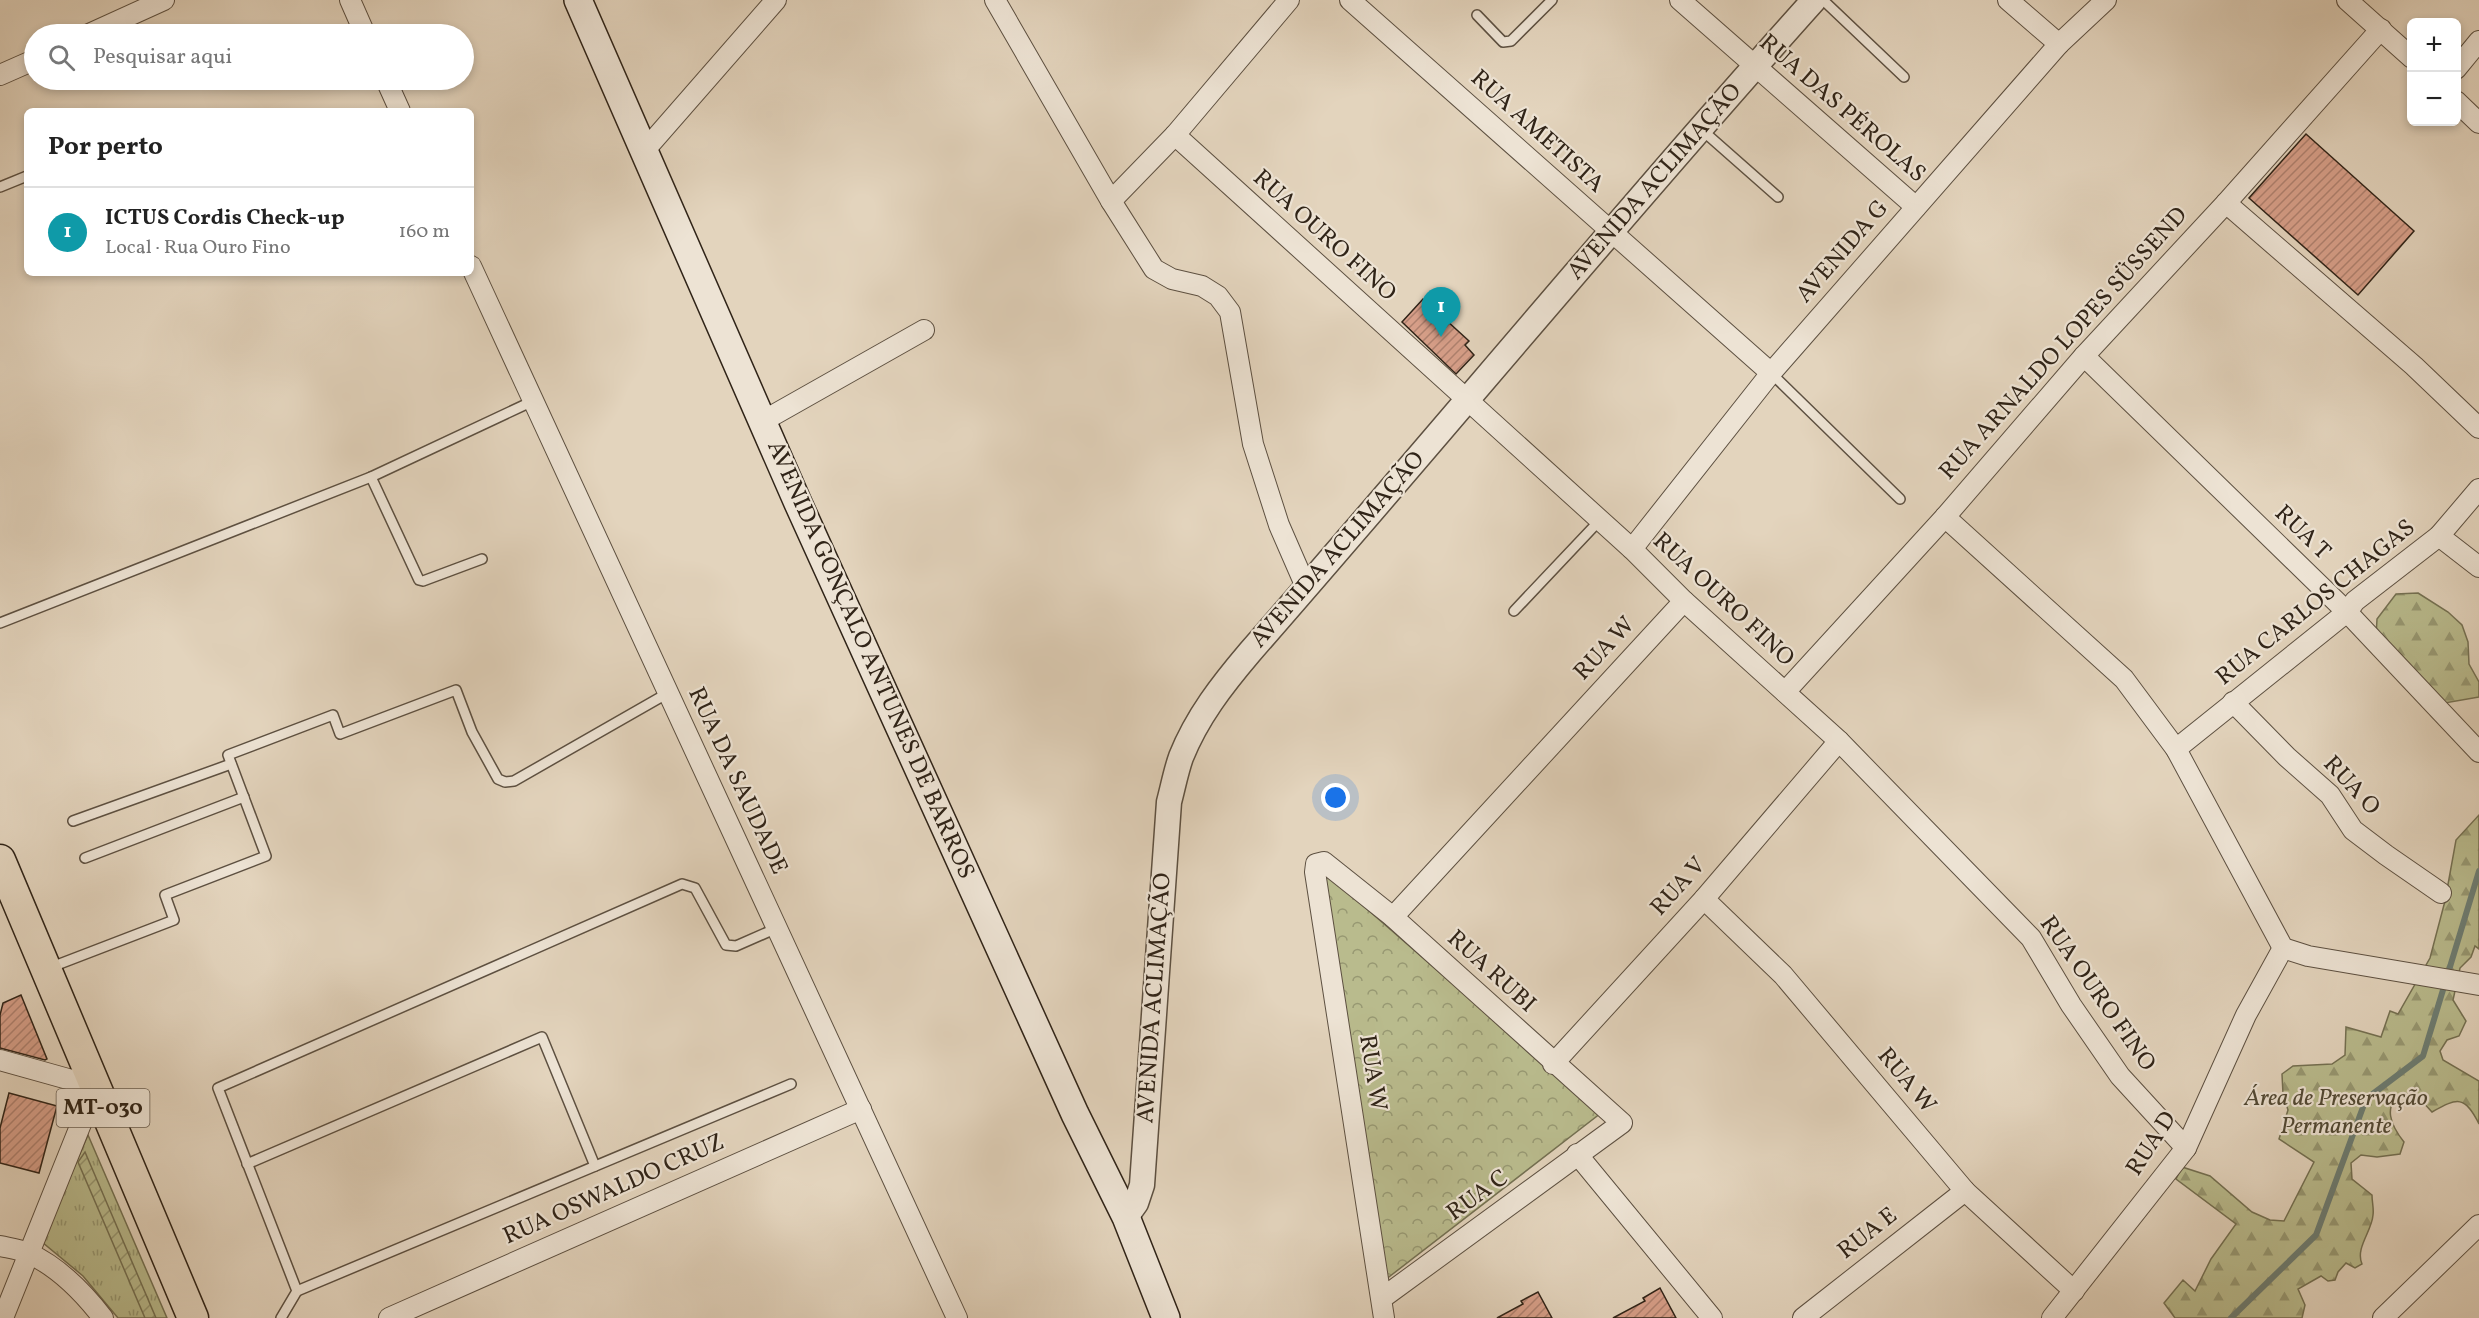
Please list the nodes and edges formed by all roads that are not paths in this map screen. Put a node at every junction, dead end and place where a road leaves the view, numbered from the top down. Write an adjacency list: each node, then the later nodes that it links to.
1 (164, 0): 16 (street)
2 (350, 0): 17 (street)
3 (578, 0): 33 (main road, AVENIDA GONÇALO ANTUNES DE BARROS)
4 (776, 0): 33 (street)
5 (994, 0): 37 (street)
6 (1289, 0): 32 (street)
7 (1350, 0): 40 (street, RUA AMETISTA)
8 (1552, 0): 15 (lane)
9 (1680, 0): 24 (street, RUA DAS PÉROLAS)
10 (1814, 0): 24 (street, AVENIDA ACLIMAÇÃO)
11 (1823, 0): 26 (lane)
12 (2008, 0): 20 (street)
13 (2106, 0): 20 (street, AVENIDA G)
14 (2347, 0): 18 (street)
15 (1477, 15)
16 (111, 24)
17 (361, 24)
18 (2380, 29): 21 (street); 38 (street, RUA ARNALDO LOPES SÜSSEND)
19 (2479, 41): 23 (street)
20 (2059, 44): 39 (street, AVENIDA G)
21 (2407, 53)
22 (24, 64): 25 (street)
23 (2461, 64)
24 (1754, 67): 31 (street, AVENIDA ACLIMAÇÃO); 39 (street, RUA DAS PÉROLAS)
25 (0, 75)
26 (1904, 77)
27 (391, 90): 29 (street)
28 (2461, 104): 30 (street)
29 (399, 108)
30 (2479, 123)
31 (1700, 129): 36 (lane); 40 (street, AVENIDA ACLIMAÇÃO)
32 (1175, 135): 37 (street); 45 (street, RUA OURO FINO)
33 (645, 150): 47 (main road, AVENIDA GONÇALO ANTUNES DE BARROS)
34 (24, 177): 35 (lane)
35 (0, 187)
36 (1778, 197)
37 (1111, 201): 58 (street)
38 (2226, 203): 43 (street, RUA ARNALDO LOPES SÜSSEND); 48 (street)
39 (1916, 207): 44 (street, AVENIDA G)
40 (1611, 231): 44 (street, RUA AMETISTA); 45 (street, AVENIDA ACLIMAÇÃO)
41 (474, 273): 46 (street, RUA DA SAUDADE)
42 (924, 330): 47 (street)
43 (2084, 356): 52 (street, RUA ARNALDO LOPES SÜSSEND); 61 (street, RUA T)
44 (1771, 374): 51 (lane); 55 (street, AVENIDA G)
45 (1468, 400): 53 (street, RUA OURO FINO); 58 (street, AVENIDA ACLIMAÇÃO)
46 (533, 401): 49 (lane); 64 (street, RUA DA SAUDADE)
47 (763, 422): 94 (main road, AVENIDA GONÇALO ANTUNES DE BARROS)
48 (2479, 428)
49 (371, 477): 56 (lane); 62 (lane)
50 (2479, 489): 54 (street, RUA CARLOS CHAGAS)
51 (1900, 499)
52 (1945, 517): 63 (street, RUA ARNALDO LOPES SÜSSEND); 67 (street)
53 (1600, 520): 55 (street, RUA OURO FINO); 60 (lane)
54 (2439, 536): 57 (street); 61 (street, RUA CARLOS CHAGAS)
55 (1632, 549): 59 (street, RUA OURO FINO)
56 (482, 559)
57 (2479, 567)
58 (1306, 587): 94 (street, AVENIDA ACLIMAÇÃO)
59 (1684, 601): 63 (street, RUA OURO FINO); 78 (street, RUA W)
60 (1514, 611)
61 (2347, 612): 65 (street, RUA CARLOS CHAGAS); 68 (street, RUA T)
62 (0, 623)
63 (1785, 692): 66 (street, RUA OURO FINO)
64 (668, 693): 69 (lane); 79 (street, RUA DA SAUDADE)
65 (2233, 702): 67 (street, RUA CARLOS CHAGAS); 76 (street, RUA O)
66 (1839, 741): 77 (street, RUA V); 89 (street, RUA OURO FINO)
67 (2176, 749): 80 (street)
68 (2479, 753)
69 (231, 764): 70 (lane); 71 (lane)
70 (244, 797): 72 (lane); 81 (lane)
71 (73, 821)
72 (85, 858)
73 (0, 860): 75 (main road, MT-030)
74 (1324, 862): 78 (street, RUA RUBI); 100 (street, RUA W)
75 (8, 893): 81 (main road, MT-030)
76 (2441, 893)
77 (1704, 899): 84 (street, RUA V); 93 (street, RUA W)
78 (1393, 917): 84 (street, RUA RUBI)
79 (777, 928): 87 (street, RUA DA SAUDADE); 91 (lane)
80 (2283, 948): 82 (street); 89 (street, RUA D)
81 (46, 969): 86 (main road, MT-030)
82 (2479, 985)
83 (0, 1060): 86 (street)
84 (1553, 1064): 88 (street, RUA RUBI)
85 (792, 1084): 92 (lane)
86 (94, 1087): 97 (street); 104 (main road, MT-030)
87 (861, 1109): 101 (street, RUA DA SAUDADE); 106 (street, RUA OSWALDO CRUZ)
88 (1622, 1123): 90 (street, RUA C)
89 (2186, 1148): 99 (street, RUA D)
90 (1577, 1154): 100 (street, RUA C); 108 (street)
91 (247, 1164): 92 (lane); 98 (lane)
92 (595, 1166): 98 (lane)
93 (1965, 1191): 99 (street, RUA W); 109 (street, RUA E)
94 (1126, 1217): 107 (main road, AVENIDA GONÇALO ANTUNES DE BARROS)
95 (2479, 1225): 111 (street)
96 (0, 1246): 97 (street)
97 (28, 1253): 102 (street); 103 (street)
98 (297, 1291): 105 (lane)
99 (2074, 1292): 110 (street, RUA D)
100 (1382, 1308)
101 (955, 1317)
102 (3, 1318)
103 (103, 1318)
104 (193, 1318)
105 (281, 1318)
106 (389, 1318)
107 (1166, 1318)
108 (1712, 1318)
109 (1803, 1318)
110 (2052, 1318)
111 (2383, 1318)

